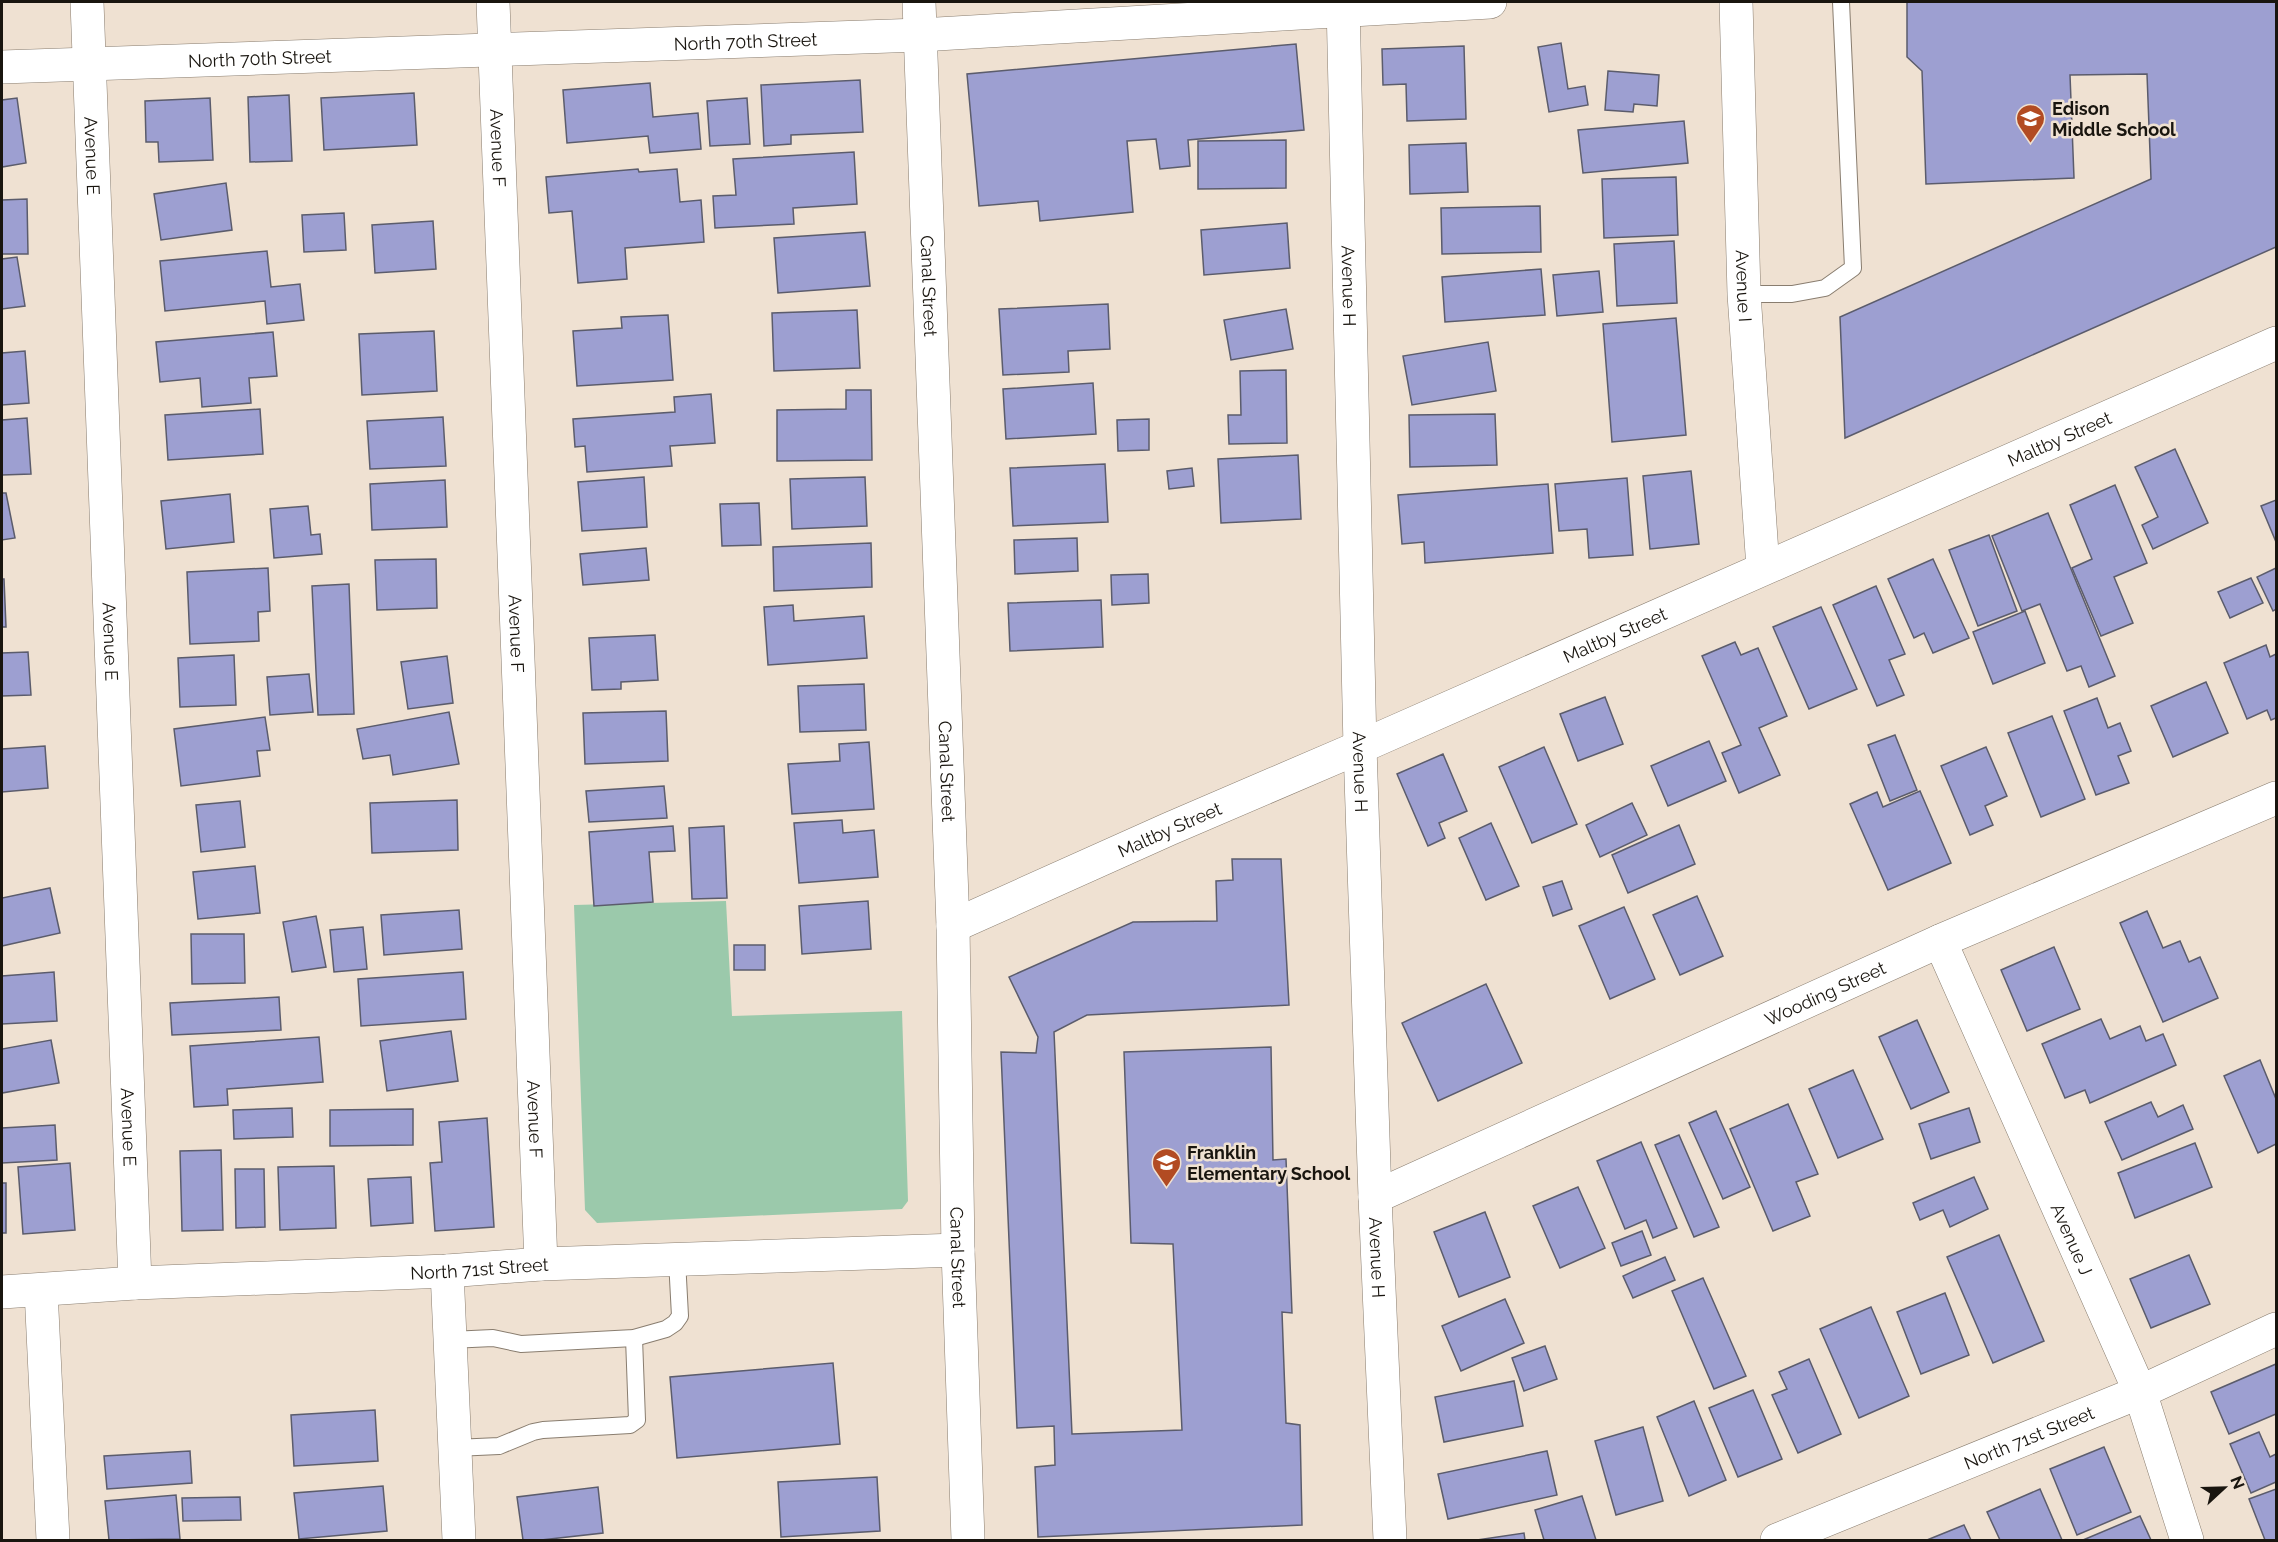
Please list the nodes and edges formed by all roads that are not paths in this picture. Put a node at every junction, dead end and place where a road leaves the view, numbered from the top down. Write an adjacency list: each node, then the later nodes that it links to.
1 (87, 2): 10 (street, Avenue E)
2 (493, 2): 9 (street, Avenue F)
3 (919, 2): 8 (street, Canal Street)
4 (1490, 2): 7 (street, North 70th Street)
5 (1736, 2): 12 (street, Avenue I)
6 (1840, 2): 12 (lane)
7 (1343, 6): 8 (street, North 70th Street); 15 (street, Avenue H)
8 (920, 34): 9 (street, North 70th Street); 17 (street, Canal Street)
9 (495, 50): 10 (street, North 70th Street); 22 (street, Avenue F)
10 (89, 63): 11 (street, North 70th Street); 24 (street, Avenue E)
11 (2, 67)
12 (1744, 294): 14 (street, Avenue I)
13 (2277, 343): 14 (street, Maltby Street)
14 (1762, 568): 15 (street, Maltby Street)
15 (1360, 747): 17 (street, Maltby Street); 19 (street, Avenue H)
16 (2277, 798): 18 (street, Wooding Street)
17 (953, 926): 20 (street, Canal Street)
18 (1940, 941): 19 (street, Wooding Street); 30 (street, Avenue J)
19 (1375, 1197): 35 (street, Avenue H)
20 (958, 1250): 21 (street, North 71st Street); 34 (street, Canal Street)
21 (677, 1260): 22 (street, North 71st Street); 28 (lane)
22 (541, 1264): 23 (street, North 71st Street)
23 (447, 1271): 24 (street, North 71st Street); 29 (street)
24 (135, 1283): 25 (street, North 71st Street)
25 (41, 1290): 26 (street, North 71st Street); 32 (street)
26 (2, 1292)
27 (2277, 1329): 30 (street, North 71st Street)
28 (634, 1338): 29 (lane); 31 (lane)
29 (450, 1340): 31 (street)
30 (2140, 1392): 36 (street, North 71st Street); 37 (street, Avenue J)
31 (455, 1448): 33 (street)
32 (53, 1540)
33 (459, 1540)
34 (968, 1540)
35 (1390, 1540)
36 (1777, 1540)
37 (2187, 1540)

